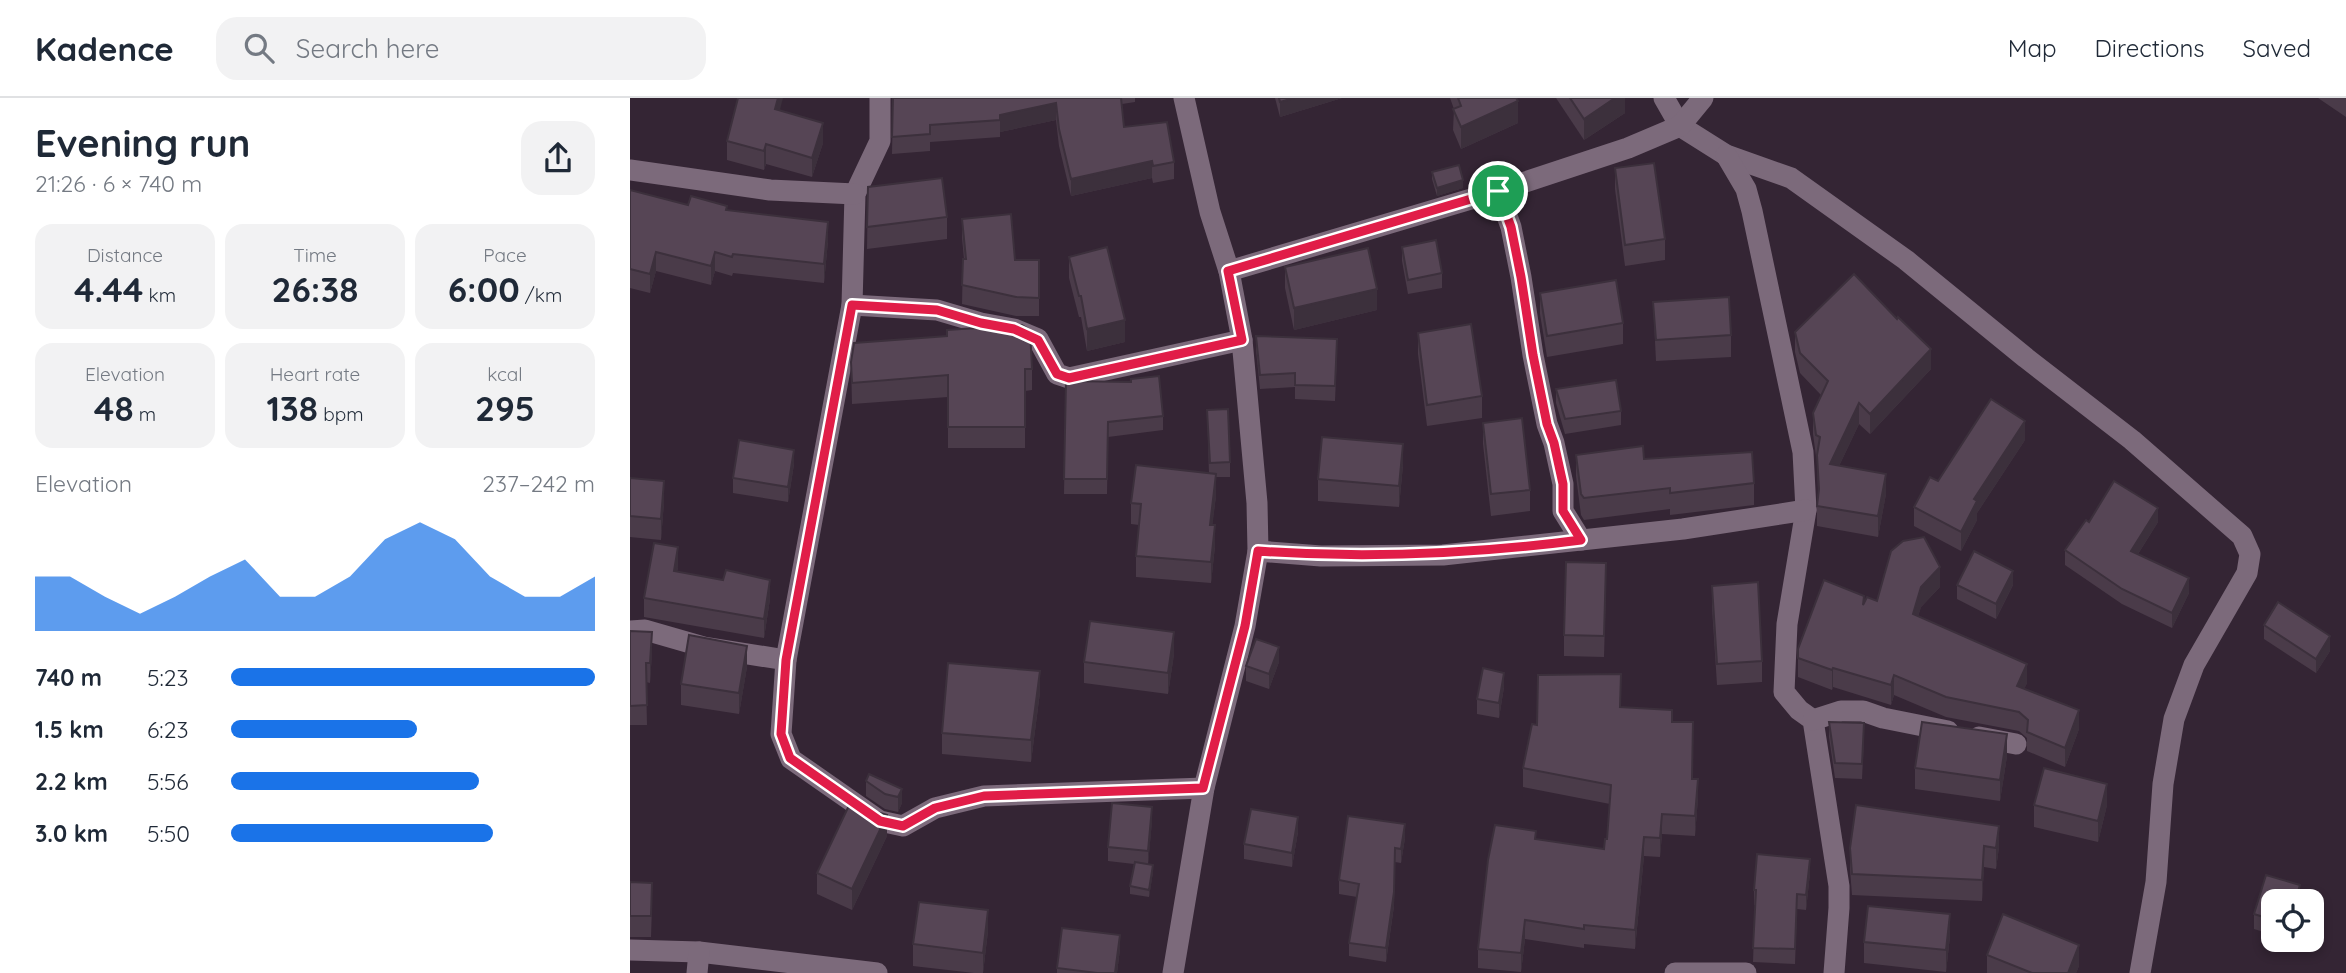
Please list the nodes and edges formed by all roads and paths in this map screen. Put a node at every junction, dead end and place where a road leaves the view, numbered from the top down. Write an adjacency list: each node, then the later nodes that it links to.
1 (880, 98): 9 (street)
2 (1184, 98): 10 (street)
3 (1664, 98): 5 (street)
4 (1703, 98): 5 (street)
5 (1680, 126): 6 (street); 8 (street)
6 (1726, 155): 13 (street); 29 (street)
7 (630, 170): 9 (street)
8 (1498, 191): 10 (street); 14 (street)
9 (855, 194): 11 (street)
10 (1228, 271): 12 (street)
11 (852, 305): 12 (street); 17 (street)
12 (1242, 340): 15 (street)
13 (1806, 510): 14 (street); 18 (street)
14 (1581, 540): 15 (street)
15 (1258, 551): 20 (street)
16 (630, 631): 17 (street)
17 (786, 660): 20 (street)
18 (1814, 720): 19 (street); 28 (street)
19 (2017, 744)
20 (1203, 788): 25 (street)
21 (630, 950): 22 (street)
22 (698, 951): 23 (street); 24 (street)
23 (697, 973)
24 (877, 973)
25 (1173, 973)
26 (1675, 973): 27 (street)
27 (1746, 973)
28 (1834, 973)
29 (2140, 973)

